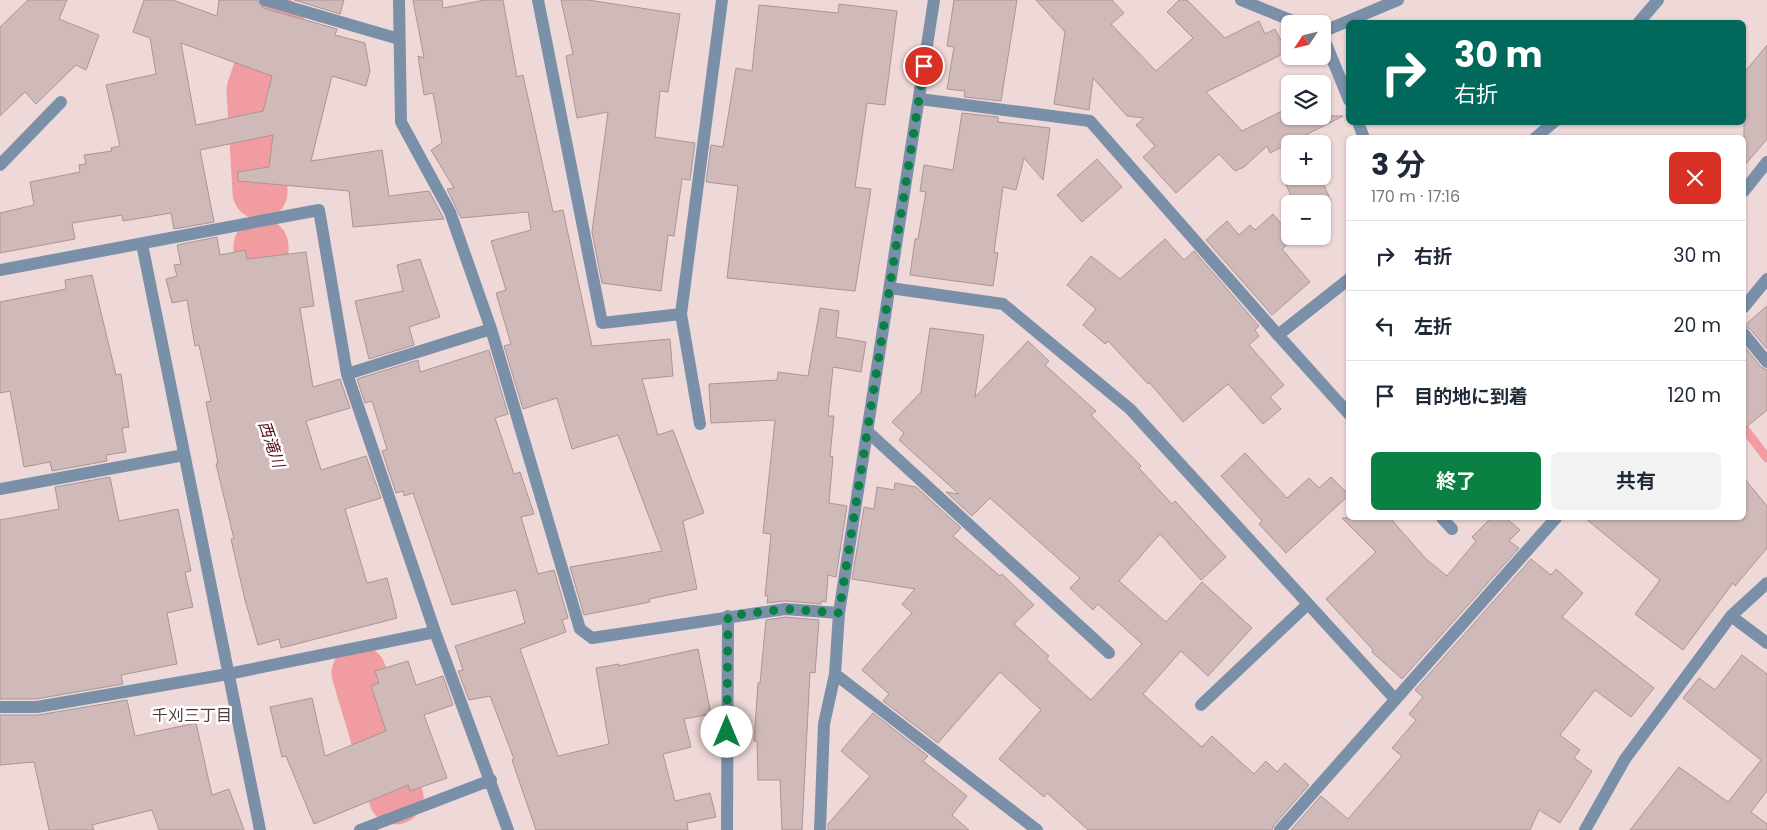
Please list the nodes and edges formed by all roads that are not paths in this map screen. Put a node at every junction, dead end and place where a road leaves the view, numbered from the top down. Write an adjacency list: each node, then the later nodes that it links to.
1 (265, 0): 14 (street)
2 (399, 0): 14 (street)
3 (538, 0): 31 (street)
4 (722, 0): 31 (street)
5 (934, 0): 17 (street)
6 (1241, 0): 9 (street)
7 (1398, 0): 10 (street)
8 (1658, 0): 11 (street)
9 (1281, 16)
10 (1352, 20)
11 (1641, 20)
12 (1346, 23): 13 (street)
13 (1331, 29)
14 (399, 38): 32 (street)
15 (1331, 55): 16 (street)
16 (1346, 93)
17 (920, 99): 29 (street); 33 (street)
18 (61, 102): 22 (street)
19 (1550, 125): 20 (street)
20 (1539, 135)
21 (1767, 162): 23 (street)
22 (0, 165)
23 (1763, 177): 24 (street)
24 (1746, 190)
25 (142, 244): 26 (street); 36 (street); 40 (street)
26 (0, 270)
27 (1767, 279): 30 (street)
28 (1346, 281): 33 (street)
29 (890, 288): 39 (street); 46 (street)
30 (1746, 305)
31 (682, 314): 38 (street)
32 (491, 329): 36 (street); 48 (street)
33 (1278, 335): 37 (street)
34 (1746, 336): 35 (street)
35 (1767, 362)
36 (347, 374): 50 (street)
37 (1346, 411)
38 (700, 424)
39 (868, 432): 47 (street); 52 (street)
40 (184, 455): 41 (street); 53 (street)
41 (0, 488)
42 (1444, 520): 44 (street)
43 (1554, 520): 55 (street)
44 (1452, 529)
45 (1767, 584): 49 (street)
46 (1308, 604): 55 (street); 56 (street)
47 (839, 613): 48 (street); 54 (street)
48 (728, 616): 62 (street)
49 (1731, 616): 51 (street); 66 (street)
50 (435, 632): 53 (street); 58 (street)
51 (1767, 643)
52 (1109, 653)
53 (228, 674): 57 (street); 59 (street)
54 (835, 674): 63 (street); 64 (street)
55 (1395, 699): 65 (street)
56 (1201, 705)
57 (0, 707)
58 (491, 780): 60 (street); 61 (street)
59 (260, 830)
60 (360, 830)
61 (508, 830)
62 (727, 830)
63 (820, 830)
64 (1037, 830)
65 (1280, 830)
66 (1585, 830)

